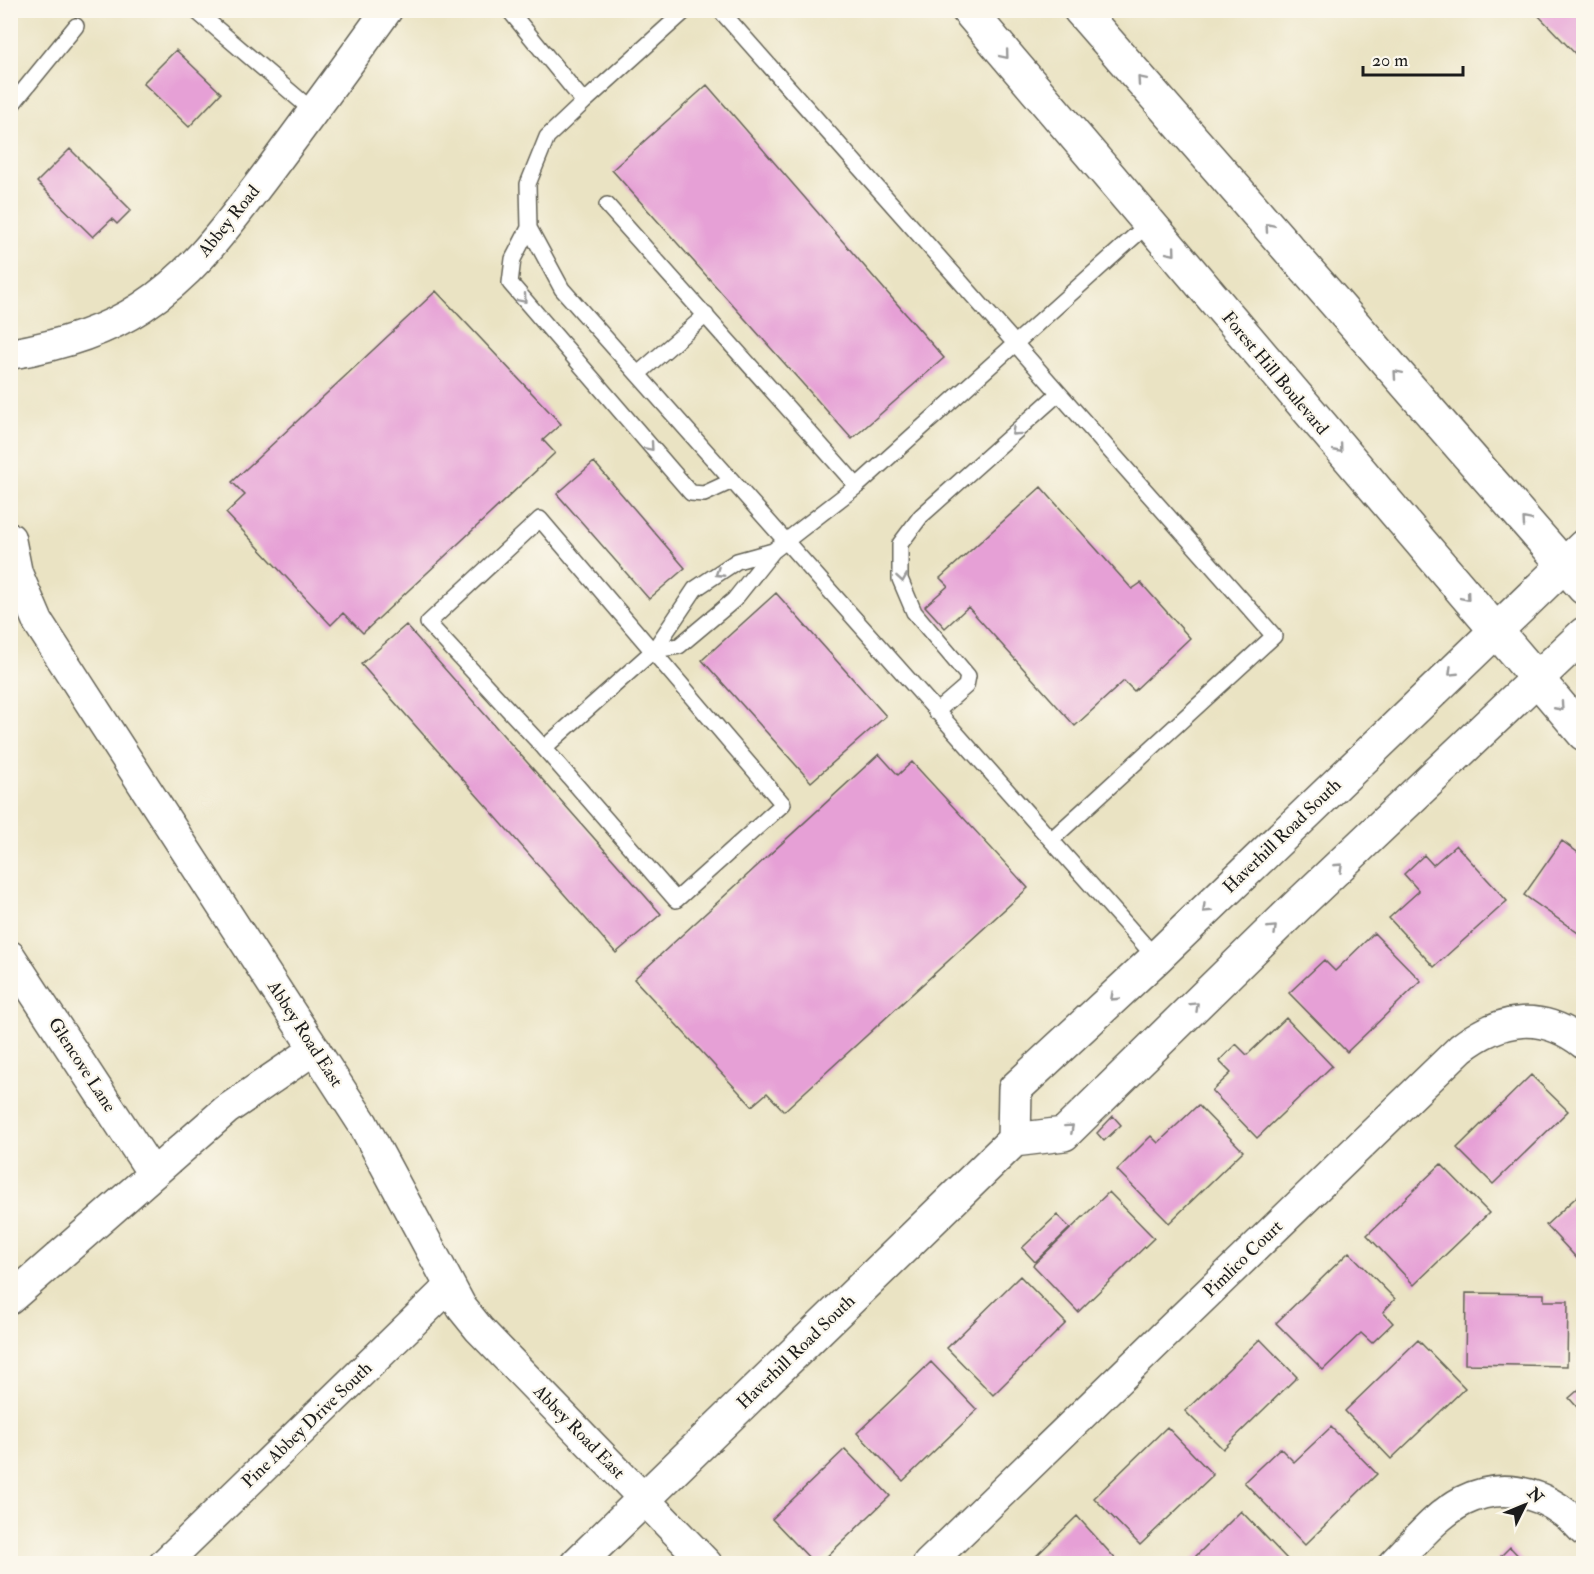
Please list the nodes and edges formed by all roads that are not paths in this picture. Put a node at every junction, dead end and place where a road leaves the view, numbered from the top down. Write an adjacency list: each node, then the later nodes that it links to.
1 (195, 10): 11 (lane)
2 (387, 10): 11 (street, Abbey Road)
3 (509, 10): 9 (lane)
4 (686, 10): 9 (lane)
5 (720, 10): 16 (lane)
6 (968, 10): 13 (street, Forest Hill Boulevard, one-way to 13)
7 (1080, 10): 24 (street, one-way to 7)
8 (76, 26): 10 (lane)
9 (584, 102): 14 (lane)
10 (10, 107)
11 (314, 112): 17 (street, Abbey Road)
12 (608, 205): 15 (lane)
13 (1148, 224): 16 (lane); 25 (street, Forest Hill Boulevard, one-way to 25)
14 (529, 228): 18 (lane); 20 (lane, one-way to 20)
15 (706, 315): 18 (lane); 21 (lane)
16 (1016, 345): 19 (lane); 21 (lane)
17 (10, 354)
18 (638, 374): 20 (lane)
19 (1059, 393): 29 (lane, one-way to 29); 32 (lane)
20 (732, 481): 23 (lane)
21 (857, 486): 23 (lane)
22 (10, 538): 36 (street, Abbey Road East)
23 (779, 547): 27 (lane); 27 (lane, one-way to 27); 29 (lane)
24 (1577, 566): 25 (street, Haverhill Road South)
25 (1494, 631): 28 (street, Forest Hill Boulevard); 34 (street, Haverhill Road South, one-way to 34)
26 (1584, 634): 28 (street)
27 (654, 650): 31 (lane); 31 (lane); 31 (lane)
28 (1536, 680): 30 (street, Forest Hill Boulevard, one-way to 30); 37 (street, one-way to 28)
29 (936, 712): 32 (lane)
30 (1584, 734)
31 (544, 748)
32 (1051, 840): 34 (lane)
33 (10, 956): 38 (street, Glencove Lane)
34 (1156, 958): 37 (street, Haverhill Road South, one-way to 37)
35 (1584, 1044): 46 (street, Pimlico Court)
36 (315, 1049): 38 (street); 39 (street, Abbey Road East)
37 (1014, 1140): 41 (street, Haverhill Road South)
38 (153, 1174): 40 (street)
39 (450, 1286): 41 (street, Abbey Road East); 43 (street, Pine Abbey Drive South)
40 (10, 1299)
41 (644, 1499): 44 (street, Haverhill Road South); 45 (street, Abbey Road East)
42 (1584, 1531): 47 (street)
43 (164, 1563)
44 (577, 1563)
45 (707, 1563)
46 (928, 1563)
47 (1393, 1563)

